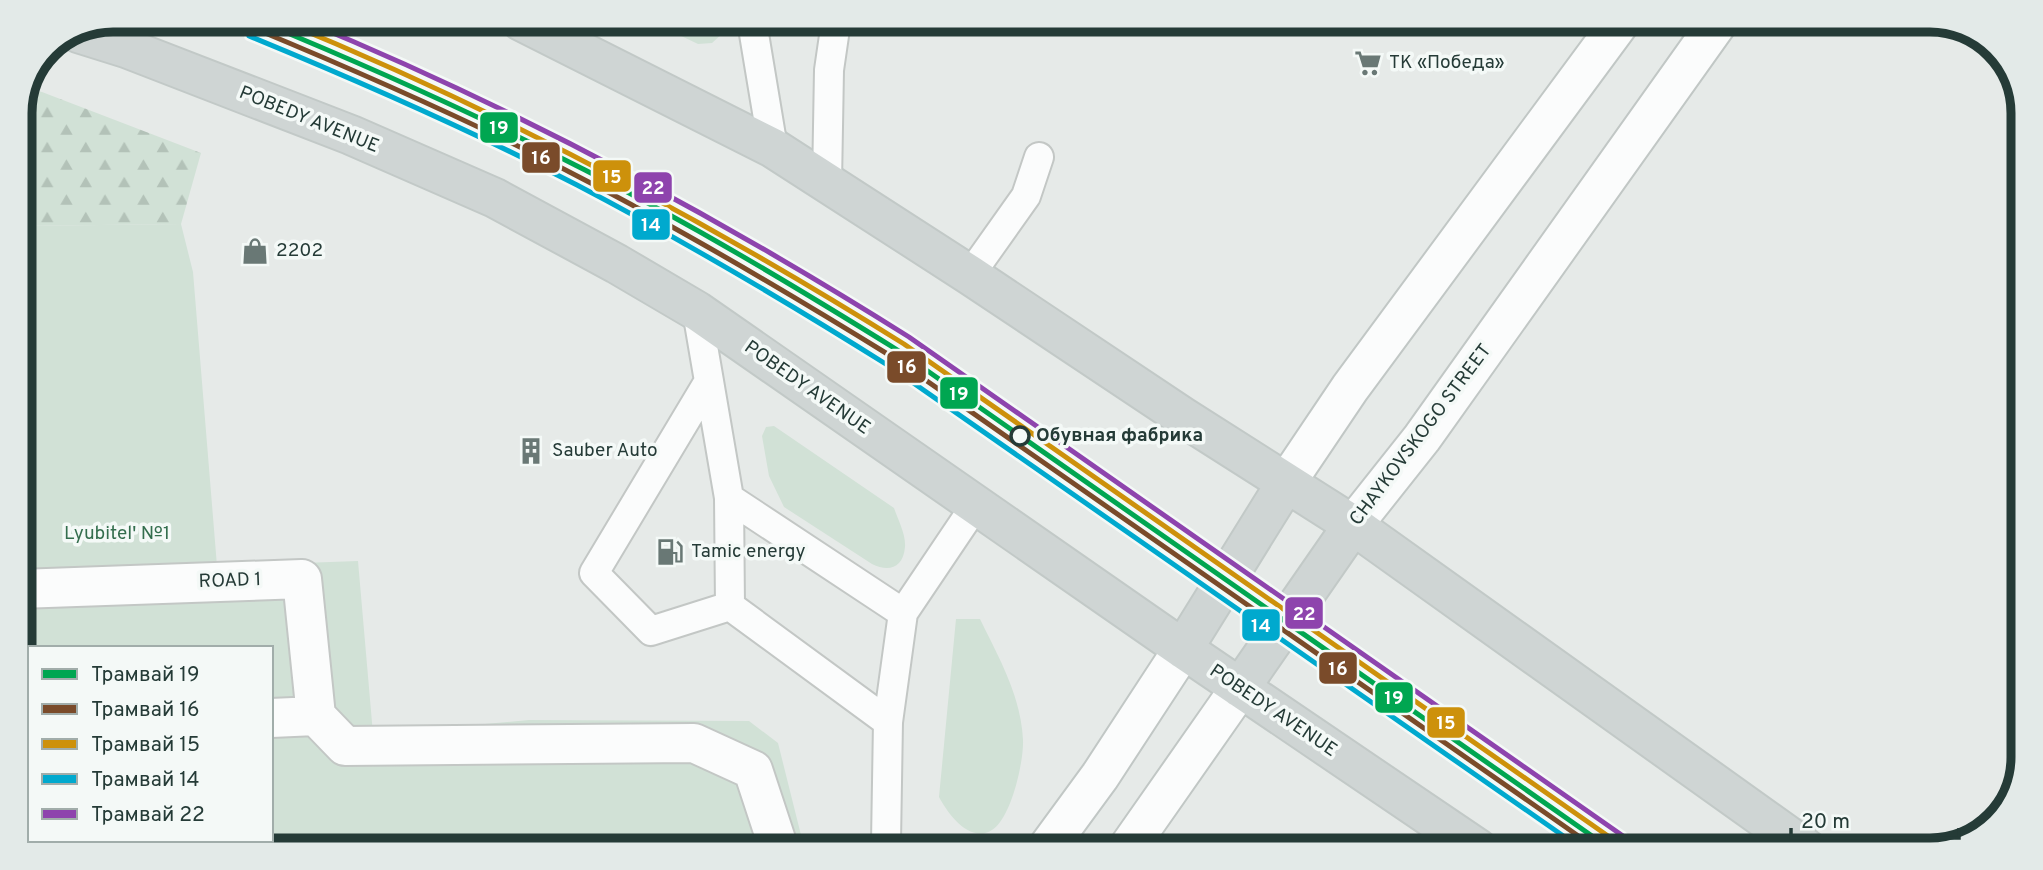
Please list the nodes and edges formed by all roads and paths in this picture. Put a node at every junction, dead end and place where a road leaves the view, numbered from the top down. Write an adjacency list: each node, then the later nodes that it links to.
1 (544, 32): 7 (main road)
2 (754, 32): 7 (lane)
3 (834, 32): 9 (lane)
4 (1613, 32): 13 (main road)
5 (1711, 32): 16 (main road, CHAYKOVSKOGO STREET)
6 (87, 36): 11 (main road, POBEDY AVENUE)
7 (773, 148): 9 (main road)
8 (1039, 157): 10 (lane)
9 (827, 183): 10 (main road)
10 (970, 275): 13 (main road)
11 (697, 311): 12 (lane); 15 (main road, POBEDY AVENUE)
12 (709, 381): 14 (lane); 18 (lane)
13 (1286, 484): 16 (main road); 20 (main road)
14 (729, 498): 18 (lane); 19 (lane)
15 (975, 506): 19 (lane); 20 (main road, POBEDY AVENUE)
16 (1353, 525): 21 (main road, CHAYKOVSKOGO STREET); 30 (main road)
17 (32, 589): 22 (main road, ROAD 1)
18 (730, 607): 24 (lane)
19 (903, 613): 24 (lane)
20 (1182, 649): 21 (main road, POBEDY AVENUE); 27 (main road)
21 (1240, 688): 28 (main road, CHAYKOVSKOGO STREET); 29 (main road, POBEDY AVENUE)
22 (316, 716): 23 (main road); 25 (main road)
23 (273, 718)
24 (888, 722): 26 (lane)
25 (775, 838)
26 (886, 838)
27 (1055, 838)
28 (1135, 838)
29 (1462, 838)
30 (1791, 838)

